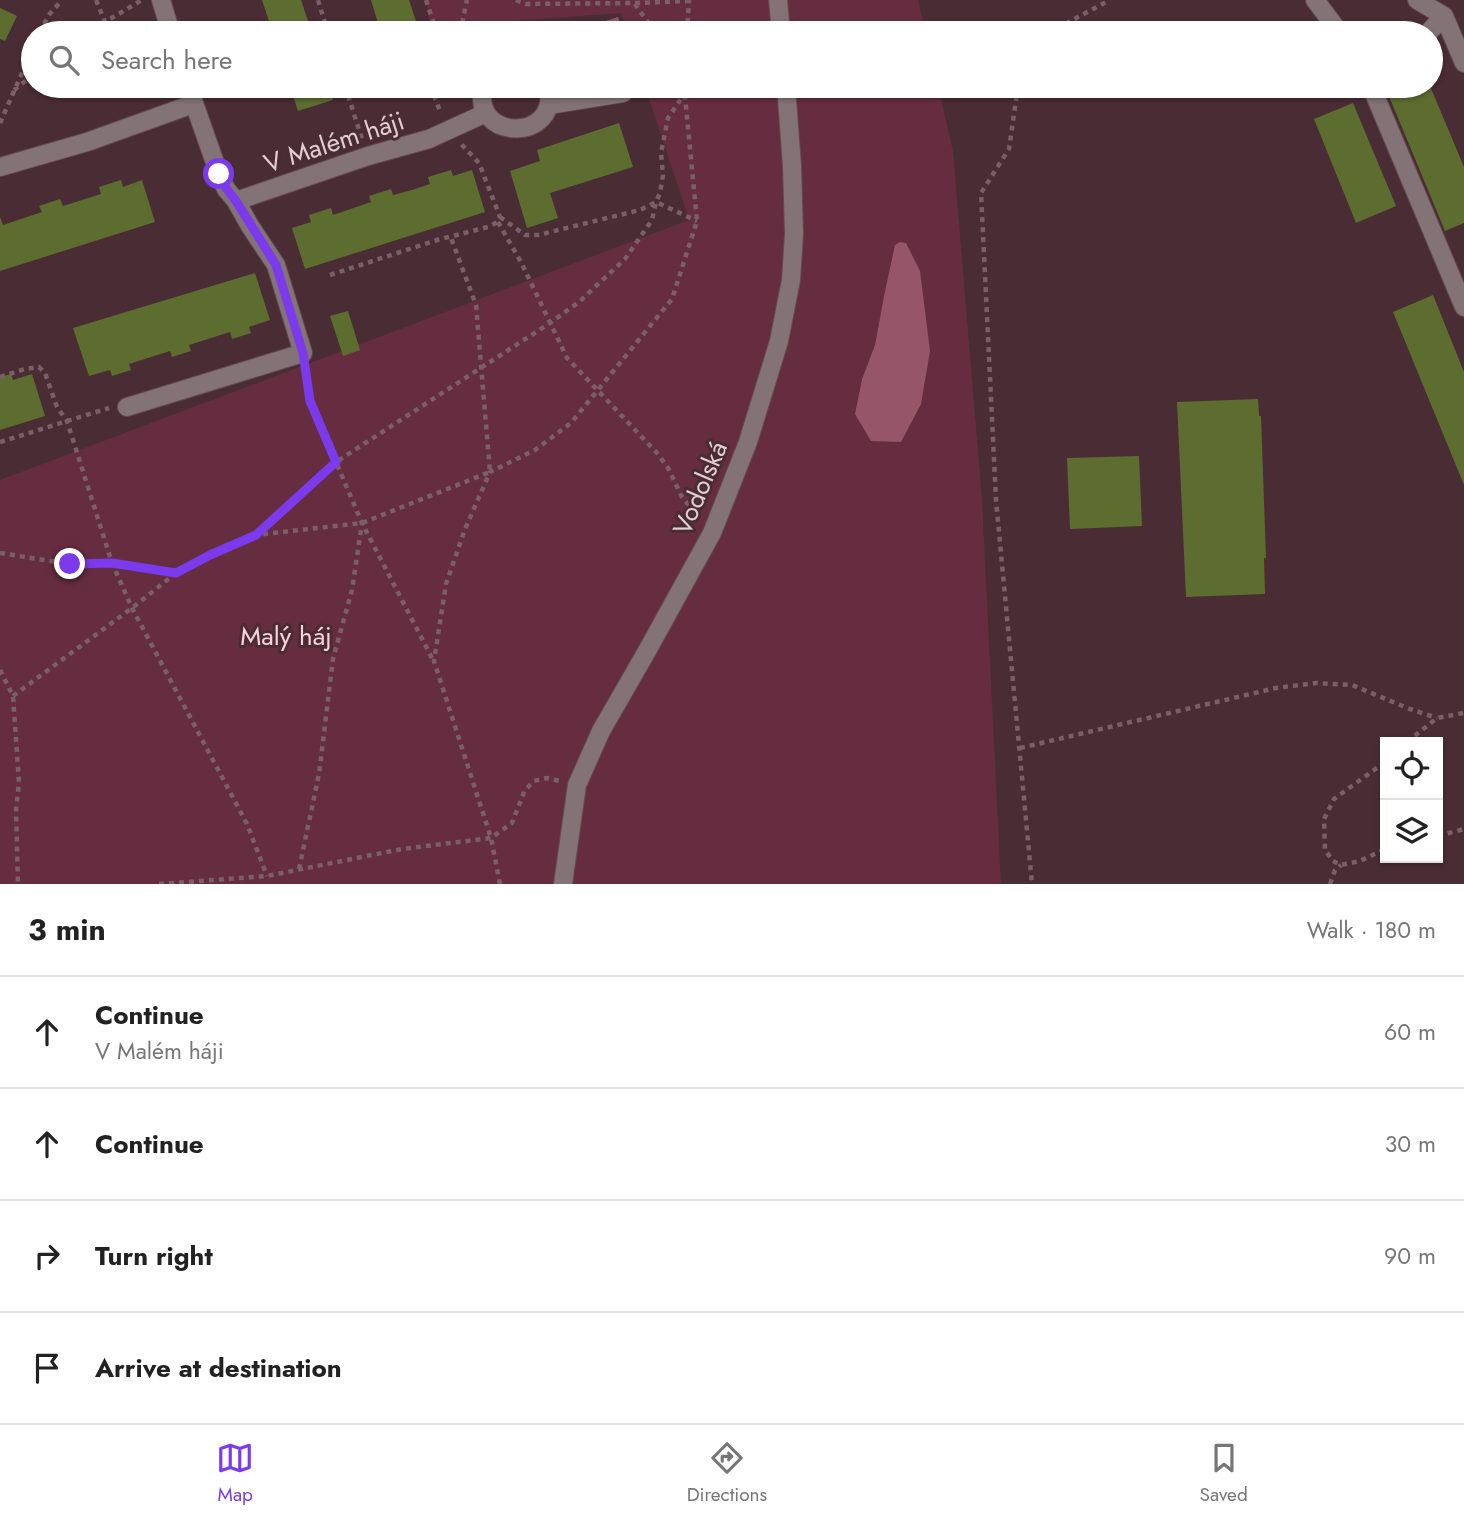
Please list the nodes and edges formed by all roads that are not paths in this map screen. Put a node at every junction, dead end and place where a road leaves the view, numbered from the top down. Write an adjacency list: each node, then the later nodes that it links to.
1 (161, 0): 6 (street)
2 (778, 0): 7 (street)
3 (1315, 0): 8 (street)
4 (1417, 0): 5 (street)
5 (1444, 16): 9 (street); 10 (street)
6 (167, 21)
7 (780, 21)
8 (1330, 21)
9 (1439, 21)
10 (1464, 63)
11 (191, 98): 17 (street)
12 (483, 98): 19 (street)
13 (550, 98): 18 (street)
14 (589, 98): 18 (street)
15 (787, 98): 24 (street, Vodolská)
16 (1376, 98): 22 (street)
17 (193, 104): 20 (street); 21 (street)
18 (549, 104): 19 (street)
19 (486, 113): 21 (street, V Malém háji)
20 (0, 167)
21 (236, 201): 23 (street)
22 (1464, 307)
23 (127, 407)
24 (563, 884)

